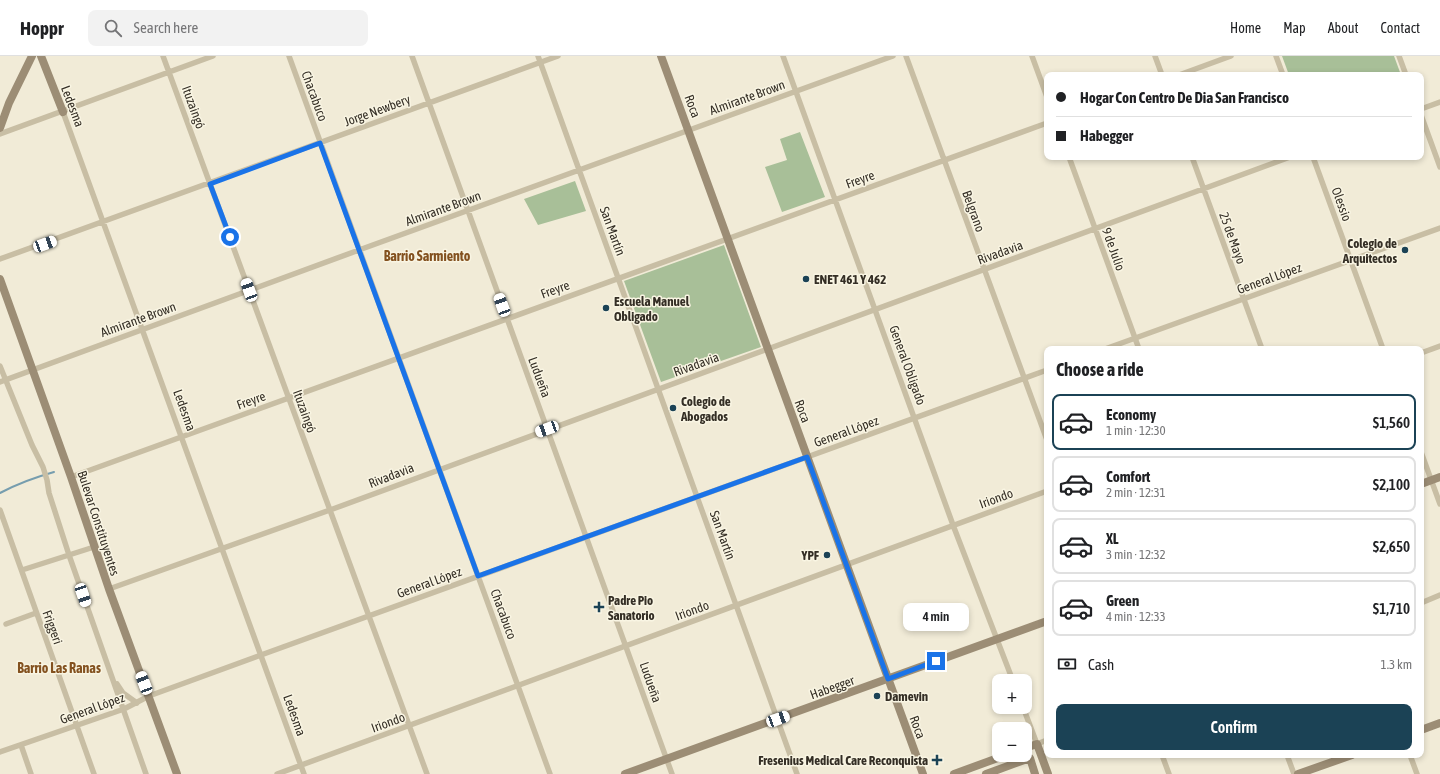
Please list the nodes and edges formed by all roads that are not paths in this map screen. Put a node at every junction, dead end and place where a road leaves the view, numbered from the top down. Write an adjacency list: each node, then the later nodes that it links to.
1 (32, 56): 32 (street)
2 (41, 56): 29 (street, Ledesma)
3 (163, 56): 19 (street, Ituzaingó)
4 (213, 56): 19 (street)
5 (289, 56): 35 (street, Chacabuco)
6 (412, 56): 27 (street, Ludueña)
7 (538, 56): 18 (street, San Martín)
8 (558, 56): 18 (street, Jorge Newbery)
9 (662, 56): 33 (street, Roca)
10 (783, 56): 25 (street, General Obligado)
11 (893, 56): 25 (street, Almirante Brown)
12 (906, 56): 40 (street, Belgrano)
13 (1032, 56): 24 (street)
14 (1155, 56): 20 (street)
15 (1231, 56): 21 (street)
16 (1276, 56): 22 (street)
17 (1399, 56): 23 (street)
18 (540, 62): 27 (street, Jorge Newbery); 42 (street, San Martín)
19 (169, 72): 29 (street); 43 (street, Ituzaingó)
20 (1161, 72)
21 (1188, 72)
22 (1282, 72)
23 (1405, 72)
24 (1044, 89)
25 (796, 91): 33 (street, Almirante Brown); 45 (street, General Obligado)
26 (1440, 102): 28 (street)
27 (429, 103): 35 (street, Jorge Newbery); 46 (street, Ludueña)
28 (1424, 108)
29 (63, 112): 34 (street); 47 (street, Ledesma)
30 (1044, 124): 40 (street, Freyre)
31 (1424, 124): 41 (street)
32 (0, 128)
33 (689, 131): 42 (street, Almirante Brown); 50 (street, Roca)
34 (0, 134)
35 (320, 143): 43 (street, Jorge Newbery); 51 (street, Chacabuco)
36 (1070, 160): 48 (street, 9 de Julio)
37 (1193, 160): 44 (street, 25 de Mayo)
38 (1282, 160): 44 (street, Rivadavia)
39 (1314, 160): 53 (street, Olessio)
40 (944, 161): 45 (street, Freyre); 54 (street, Belgrano)
41 (1440, 167)
42 (579, 170): 46 (street, Almirante Brown); 56 (street, San Martín)
43 (210, 184): 47 (street, Jorge Newbery); 57 (street, Ituzaingó)
44 (1204, 189): 48 (street, Rivadavia); 58 (street, 25 de Mayo)
45 (835, 200): 50 (street, Freyre); 59 (street, General Obligado)
46 (468, 210): 51 (street, Almirante Brown); 60 (street, Ludueña)
47 (104, 222): 52 (street, Jorge Newbery); 61 (street, Ledesma)
48 (1095, 228): 54 (street, Rivadavia); 62 (street, 9 de Julio)
49 (1440, 228): 53 (street, General López)
50 (728, 239): 56 (street, Freyre); 68 (street, Roca)
51 (359, 250): 57 (street, Almirante Brown); 70 (street, Chacabuco)
52 (0, 259)
53 (1351, 260): 58 (street, General López); 66 (street, Olessio)
54 (984, 270): 59 (street, Rivadavia); 74 (street, Belgrano)
55 (0, 279): 72 (street, Bulevar Constituyentes)
56 (618, 279): 60 (street, Freyre); 77 (street, San Martín)
57 (249, 290): 61 (street, Almirante Brown); 78 (street, Ituzaingó)
58 (1244, 299): 62 (street, General López); 65 (street, 25 de Mayo)
59 (875, 309): 68 (street, Rivadavia); 79 (street, General Obligado)
60 (507, 318): 70 (street, Freyre); 80 (street, Ludueña)
61 (143, 329): 72 (street, Almirante Brown); 82 (street, Ledesma)
62 (1135, 338): 63 (street, General López); 64 (street, 9 de Julio)
63 (1113, 346)
64 (1138, 346)
65 (1261, 346)
66 (1383, 346)
67 (1440, 346): 69 (street)
68 (768, 349): 77 (street, Rivadavia); 83 (street, Roca)
69 (1424, 352)
70 (398, 358): 78 (street, Freyre); 85 (street, Chacabuco)
71 (0, 366): 75 (street)
72 (34, 369): 75 (street, Almirante Brown); 86 (street, Bulevar Constituyentes)
73 (1044, 371): 74 (street, General López)
74 (1024, 379): 79 (street, General López); 81 (street, Belgrano)
75 (6, 380): 76 (street, Almirante Brown); 99 (street)
76 (0, 382)
77 (658, 389): 80 (street, Rivadavia); 91 (street, San Martín)
78 (289, 398): 82 (street, Freyre); 94 (street, Ituzaingó)
79 (914, 418): 83 (street, General López); 95 (street, General Obligado)
80 (547, 429): 85 (street, Rivadavia); 96 (street, Ludueña)
81 (1044, 432)
82 (182, 437): 86 (street, Freyre); 98 (street, Ledesma)
83 (807, 457): 91 (street, General López); 100 (street, Roca)
84 (1424, 460): 88 (street)
85 (439, 469): 94 (street, Rivadavia); 102 (street, Chacabuco)
86 (71, 477): 97 (street, Bulevar Constituyentes)
87 (1440, 477): 88 (street)
88 (1432, 480): 89 (street); 92 (street)
89 (1424, 483)
90 (1044, 492): 95 (street, Iriondo)
91 (697, 497): 96 (street, General López); 106 (street, San Martín)
92 (1440, 504)
93 (0, 510): 101 (street, Friggeri)
94 (330, 510): 98 (street, Rivadavia); 108 (street, Ituzaingó)
95 (953, 525): 100 (street, Iriondo); 111 (street, General Obligado)
96 (586, 536): 102 (street, General López); 112 (street, Ludueña)
97 (94, 546): 99 (street); 103 (street, Bulevar Constituyentes)
98 (223, 548): 103 (street, Rivadavia); 113 (street, Ledesma)
99 (69, 554): 101 (street); 115 (street)
100 (847, 565): 106 (street, Iriondo); 116 (street, Roca)
101 (22, 570): 107 (street, Friggeri)
102 (478, 576): 108 (street, General López); 117 (street, Chacabuco)
103 (108, 589): 118 (street, Bulevar Constituyentes)
104 (1440, 595): 105 (street)
105 (1424, 601)
106 (736, 605): 112 (street, Iriondo); 122 (street, San Martín)
107 (36, 613): 110 (street); 124 (street, Friggeri)
108 (368, 616): 113 (street, General López); 125 (street, Ituzaingó)
109 (1044, 621): 111 (street, Habegger)
110 (6, 624)
111 (997, 638): 114 (street, General Obligado); 116 (street, Habegger)
112 (626, 645): 117 (street, Iriondo); 136 (street, Ludueña)
113 (260, 655): 118 (street, General López); 138 (street, Ledesma)
114 (1010, 674)
115 (112, 677): 119 (street); 120 (street)
116 (888, 679): 122 (street, Habegger); 150 (street, Roca)
117 (518, 685): 125 (street, Iriondo); 146 (street, Chacabuco)
118 (149, 696): 119 (street, General López); 142 (street, Bulevar Constituyentes)
119 (137, 703): 120 (street, General López)
120 (124, 710): 124 (street, General López); 141 (street)
121 (1026, 714): 128 (street)
122 (778, 719): 136 (street, Habegger); 149 (street, San Martín)
123 (1440, 723): 126 (street)
124 (76, 725): 129 (street, General López); 140 (street, Friggeri)
125 (410, 726): 138 (street, Iriondo); 145 (street, Ituzaingó)
126 (1424, 729)
127 (1044, 741): 128 (street)
128 (1037, 744): 130 (street); 154 (street)
129 (21, 745): 131 (street, General López); 139 (street)
130 (1032, 746)
131 (0, 752)
132 (1163, 758): 155 (street)
133 (1288, 758): 156 (street)
134 (1343, 758): 157 (street)
135 (1411, 758): 158 (street)
136 (666, 759): 147 (street, Habegger); 148 (street, Ludueña)
137 (992, 760): 151 (street)
138 (301, 766): 143 (street, Iriondo); 144 (street, Ledesma)
139 (30, 774)
140 (94, 774)
141 (146, 774)
142 (177, 774)
143 (278, 774)
144 (304, 774)
145 (427, 774)
146 (550, 774)
147 (625, 774)
148 (672, 774)
149 (798, 774)
150 (923, 774)
151 (954, 774)
152 (986, 774): 153 (street)
153 (1035, 774)
154 (1048, 774)
155 (1169, 774)
156 (1294, 774)
157 (1298, 774)
158 (1417, 774)

